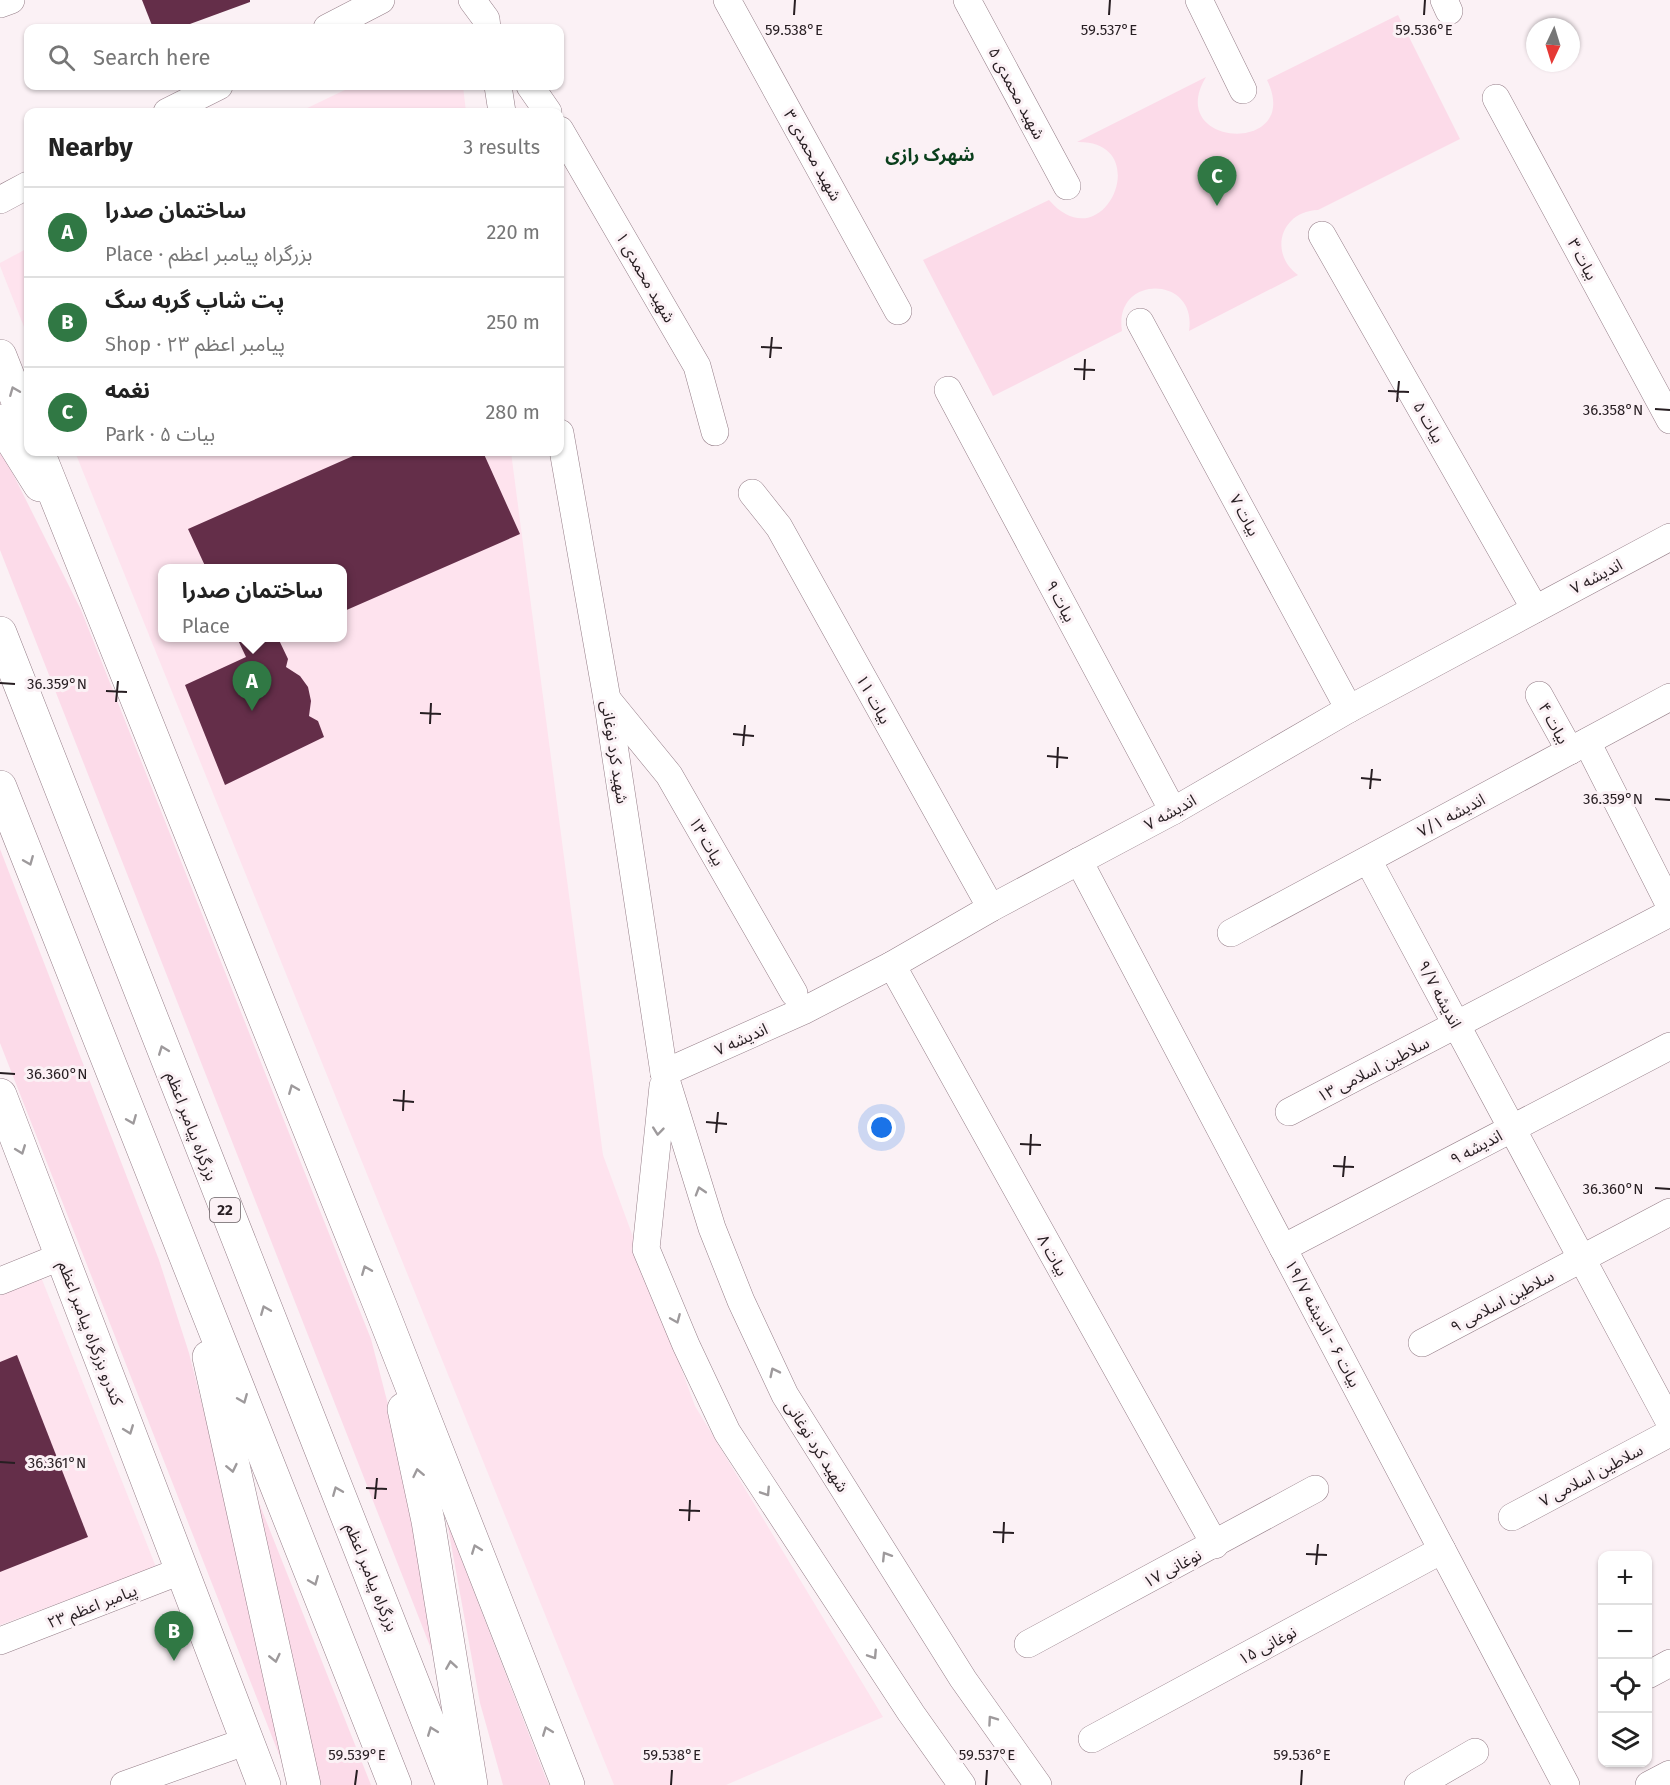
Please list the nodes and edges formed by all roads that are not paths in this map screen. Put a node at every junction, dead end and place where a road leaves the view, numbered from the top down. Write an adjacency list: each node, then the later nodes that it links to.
1 (11, 0): 6 (street)
2 (381, 0): 7 (street)
3 (727, 0): 21 (street, شهید محمدی ۳)
4 (967, 0): 17 (street, شهید محمدی ۵)
5 (1199, 0): 11 (street)
6 (0, 4)
7 (335, 24)
8 (211, 90): 13 (street)
9 (499, 90): 14 (street)
10 (533, 90): 15 (street)
11 (1243, 90)
12 (1496, 98): 26 (street, بیات ۳)
13 (175, 108)
14 (501, 108)
15 (545, 108)
16 (564, 137): 28 (street, شهید محمدی ۱)
17 (1067, 186)
18 (24, 188): 19 (street)
19 (0, 201)
20 (1322, 235): 34 (street, بیات ۵)
21 (898, 311)
22 (1140, 322): 39 (street, بیات ۷)
23 (0, 356): 25 (highway, one-way to 23)
24 (948, 390): 42 (street, بیات ۹)
25 (24, 417)
26 (1670, 420)
27 (0, 421): 32 (highway)
28 (715, 432)
29 (40, 456): 32 (highway)
30 (564, 456): 38 (street, شهید کرد نوغانی)
31 (752, 493): 46 (street, بیات ۱۱)
32 (72, 537): 63 (highway, one-way to 32)
33 (1670, 537): 34 (street, اندیشه ۷)
34 (1535, 609): 39 (street, اندیشه ۷)
35 (0, 633): 84 (highway, بزرگراه پیامبر اعظم / 22, one-way to 35)
36 (1539, 695): 40 (street, بیات ۴)
37 (1670, 697): 40 (street, اندیشه ۷/۱)
38 (607, 699): 50 (street, بیات ۱۳); 53 (street, شهید کرد نوغانی)
39 (1349, 709): 42 (street, اندیشه ۷)
40 (1578, 746): 43 (street, اندیشه ۷/۱); 45 (street, بیات ۴)
41 (4, 799): 61 (highway, one-way to 61)
42 (1173, 811): 44 (street, اندیشه ۷)
43 (1368, 860): 48 (street, اندیشه ۷/۱); 51 (street, اندیشه ۹/۷)
44 (1079, 861): 46 (street, اندیشه ۷); 58 (street, بیات ۶ - اندیشه ۱۹/۷)
45 (1670, 906)
46 (990, 908): 49 (street, اندیشه ۷)
47 (1670, 913): 51 (street, سلاطین اسلامی ۱۳)
48 (1231, 933)
49 (892, 965): 53 (street, اندیشه ۷); 69 (street, بیات ۸)
50 (794, 993)
51 (1456, 1026): 55 (street, سلاطین اسلامی ۱۳); 56 (street, اندیشه ۹/۷)
52 (1670, 1046): 56 (street, اندیشه ۹)
53 (664, 1073): 87 (street, شهید کرد نوغانی, one-way to 87); 88 (street, شهید کرد نوغانی, one-way to 53)
54 (0, 1095): 59 (highway, کندرو بزرگراه پیامبر اعظم, one-way to 59)
55 (1289, 1112)
56 (1512, 1128): 58 (street, اندیشه ۹); 60 (street, اندیشه ۹/۷)
57 (1670, 1212): 60 (street, سلاطین اسلامی ۹)
58 (1283, 1248): 70 (street, بیات ۶ - اندیشه ۱۹/۷)
59 (62, 1256): 62 (street); 71 (highway, کندرو بزرگراه پیامبر اعظم, one-way to 71)
60 (1582, 1259): 64 (street, سلاطین اسلامی ۹); 65 (street, اندیشه ۹/۷)
61 (190, 1267): 82 (highway, one-way to 82); 83 (highway, one-way to 83)
62 (0, 1281)
63 (381, 1308): 85 (highway, one-way to 63); 86 (highway, one-way to 63)
64 (1422, 1343)
65 (1670, 1424)
66 (1670, 1433): 68 (street, سلاطین اسلامی ۷)
67 (1315, 1489): 69 (street, نوغانی ۱۷)
68 (1512, 1517)
69 (1215, 1545): 73 (street, نوغانی ۱۷)
70 (1442, 1550): 76 (street, نوغانی ۱۵); 90 (street, بیات ۶ - اندیشه ۱۹/۷)
71 (183, 1570): 72 (street, پیامبر اعظم ۲۳); 77 (highway, کندرو بزرگراه پیامبر اعظم)
72 (0, 1641)
73 (1028, 1644)
74 (1670, 1663): 75 (street)
75 (1652, 1672)
76 (1092, 1739)
77 (247, 1741): 80 (street); 81 (highway, کندرو بزرگراه پیامبر اعظم)
78 (1475, 1752): 89 (street)
79 (1670, 1774): 91 (street)
80 (124, 1785)
81 (264, 1785)
82 (304, 1785)
83 (395, 1785)
84 (453, 1785)
85 (471, 1785)
86 (568, 1785)
87 (962, 1785)
88 (1038, 1785)
89 (1418, 1785)
90 (1566, 1785)
91 (1649, 1785)

